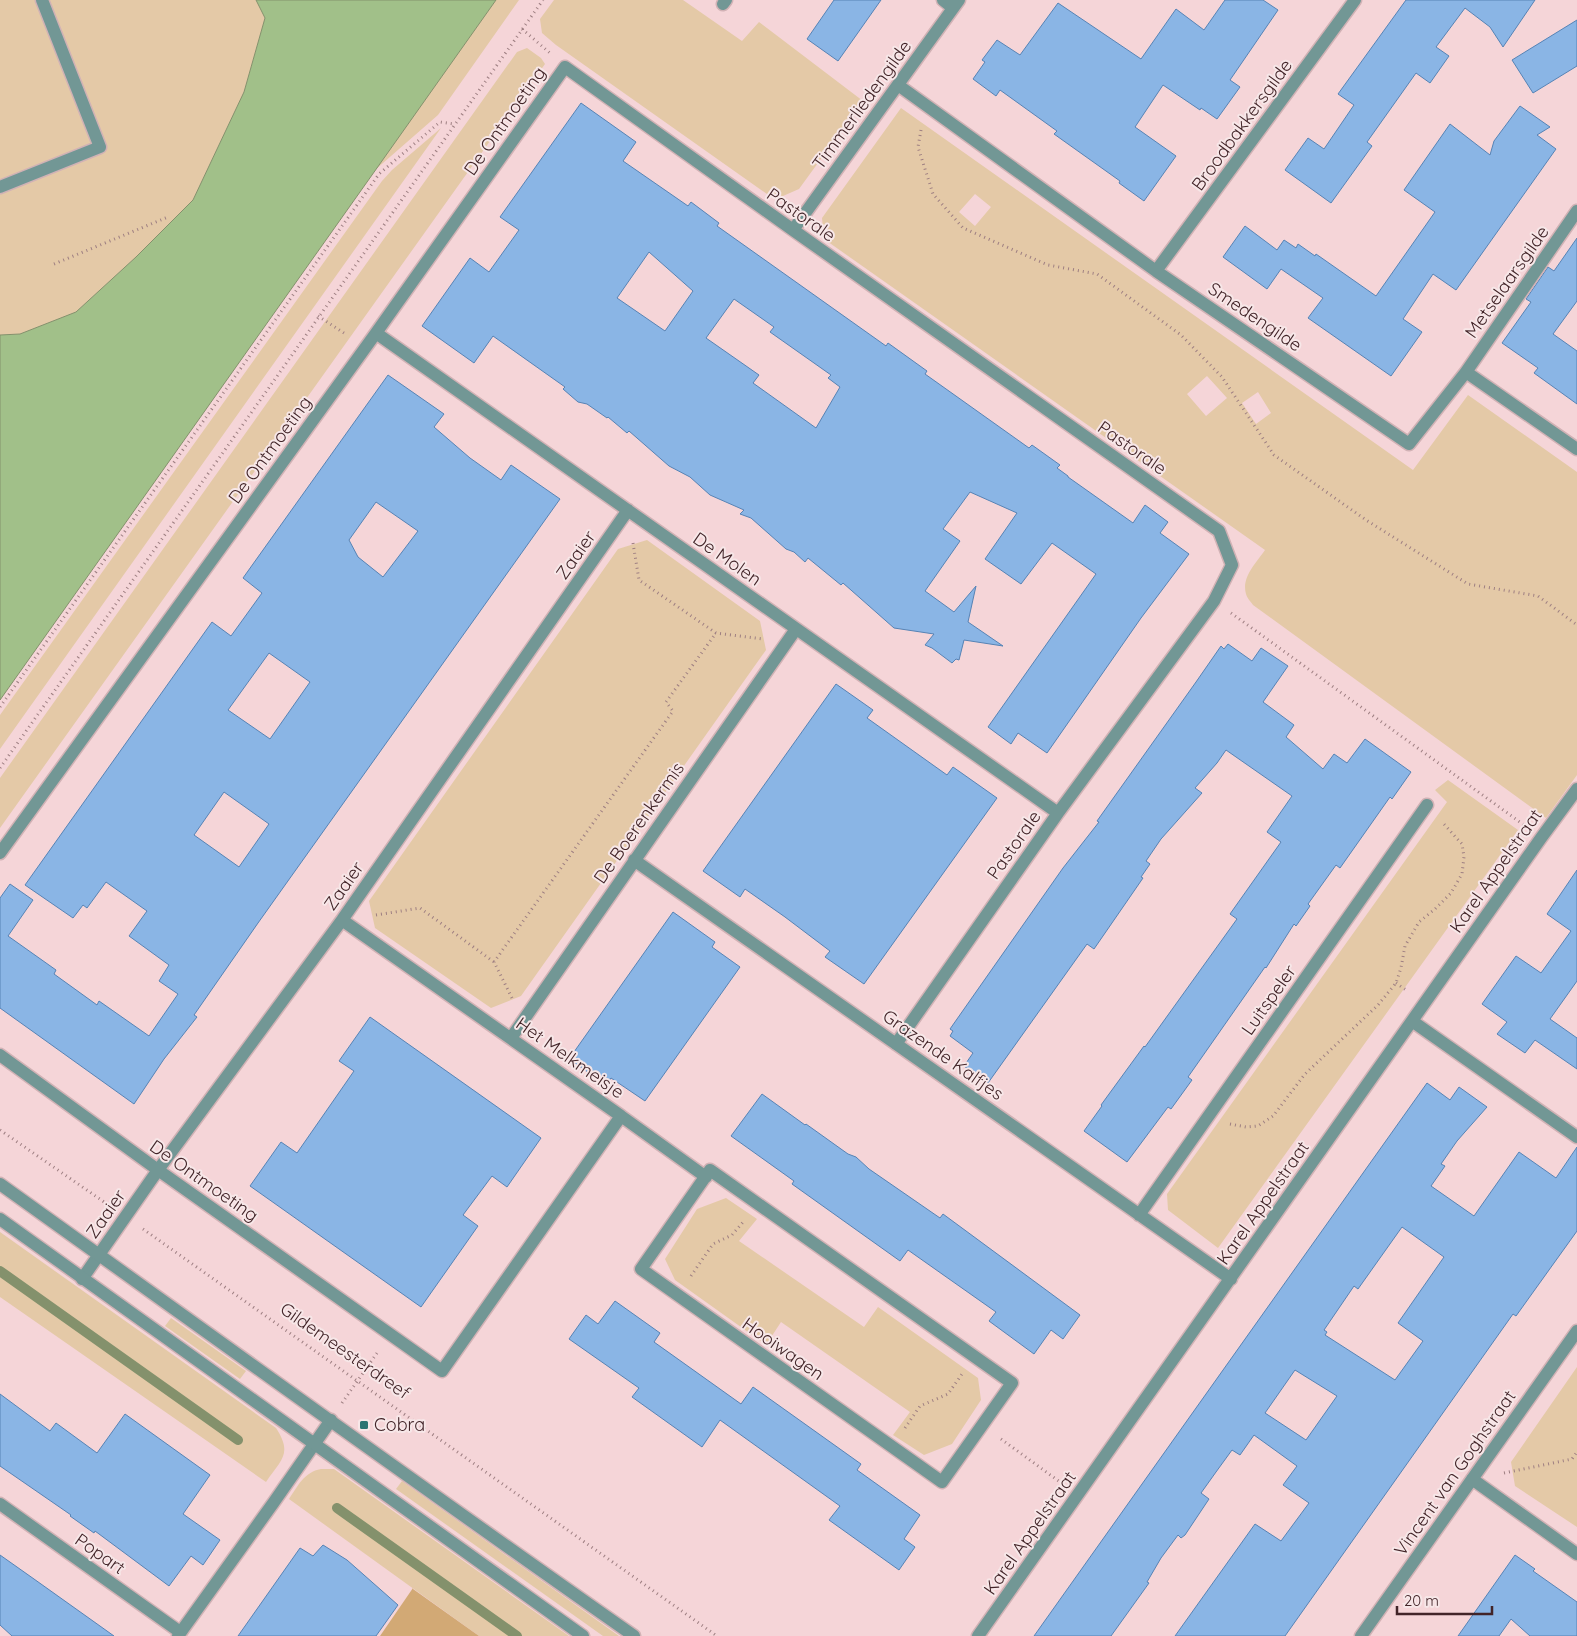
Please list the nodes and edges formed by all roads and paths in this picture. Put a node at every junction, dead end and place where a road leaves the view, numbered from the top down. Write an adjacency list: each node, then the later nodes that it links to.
1 (42, 0): 10 (street)
2 (542, 0): 5 (path)
3 (1356, 0): 15 (street, Broodbakkersgilde)
4 (952, 3): 7 (street, Timmerliedengilde)
5 (522, 29): 6 (path); 9 (path)
6 (565, 67): 13 (street, Pastorale); 17 (street, De Ontmoeting)
7 (898, 85): 8 (street, Smedengilde); 13 (street, Timmerliedengilde)
8 (926, 104): 15 (street, Smedengilde); 23 (path)
9 (455, 124): 16 (path); 27 (path)
10 (0, 187)
11 (1577, 211): 19 (street, Metselaarsgilde)
12 (168, 217): 14 (path)
13 (793, 230): 22 (street, Pastorale)
14 (54, 264)
15 (1156, 270): 19 (street, Smedengilde)
16 (318, 316): 18 (path); 28 (path)
17 (376, 333): 18 (street, De Ontmoeting); 21 (street, De Molen)
18 (366, 348): 33 (street, De Ontmoeting)
19 (1466, 372): 20 (street)
20 (1577, 449)
21 (628, 510): 24 (street, De Molen); 25 (path); 35 (street, Zaaier)
22 (1214, 601): 31 (street, Pastorale); 32 (path)
23 (1577, 625)
24 (796, 629): 26 (street, De Boerenkermis); 31 (street, De Molen)
25 (716, 633): 26 (path); 36 (path)
26 (787, 641): 34 (street, De Boerenkermis)
27 (0, 708)
28 (0, 768)
29 (1577, 789): 32 (street, Karel Appelstraat)
30 (1427, 805): 43 (street, Luitspeler); 43 (path)
31 (1058, 813): 40 (street, Pastorale)
32 (1541, 838): 38 (street, Karel Appelstraat)
33 (0, 853)
34 (634, 860): 37 (street, De Boerenkermis); 40 (street, Grazende Kalfjes)
35 (342, 920): 36 (path); 39 (street, Het Melkmeisje); 46 (street, Zaaier)
36 (494, 962): 37 (path)
37 (523, 1020): 39 (street, De Boerenkermis)
38 (1412, 1021): 45 (street); 55 (street, Karel Appelstraat)
39 (510, 1038): 42 (street, Het Melkmeisje)
40 (896, 1044): 50 (street, Grazende Kalfjes)
41 (0, 1055): 46 (street, De Ontmoeting)
42 (621, 1116): 47 (street, Hooiwagen); 60 (street, Het Melkmeisje)
43 (1208, 1116): 50 (street, Luitspeler)
44 (0, 1130): 51 (path, Gildemeesterdreef)
45 (1577, 1137)
46 (158, 1170): 51 (street, Zaaier); 58 (street, De Ontmoeting)
47 (706, 1177): 49 (street, Hooiwagen); 56 (street, Hooiwagen)
48 (0, 1184): 53 (street)
49 (758, 1204): 56 (path); 59 (street, Hooiwagen)
50 (1139, 1215): 55 (street, Grazende Kalfjes)
51 (126, 1217): 53 (street, Zaaier); 61 (path, Gildemeesterdreef)
52 (0, 1219): 54 (street)
53 (99, 1255): 54 (street, Zaaier); 62 (street)
54 (82, 1279): 64 (street)
55 (1231, 1279): 70 (street, Karel Appelstraat)
56 (678, 1295): 65 (street, Hooiwagen)
57 (1577, 1331): 69 (street, Vincent van Goghstraat)
58 (390, 1334): 60 (street, De Ontmoeting); 61 (path)
59 (974, 1357): 63 (street, Hooiwagen); 65 (path)
60 (442, 1371)
61 (358, 1381): 76 (path, Gildemeesterdreef)
62 (330, 1420): 64 (street); 75 (street)
63 (982, 1425): 65 (street, Hooiwagen); 70 (path)
64 (313, 1444): 73 (street); 74 (street)
65 (893, 1448)
66 (1577, 1452): 67 (path)
67 (1572, 1459): 68 (path); 69 (path)
68 (1577, 1463)
69 (1472, 1479): 72 (street); 78 (street, Vincent van Goghstraat)
70 (1078, 1495): 77 (street, Karel Appelstraat)
71 (0, 1504): 73 (street, Popart)
72 (1577, 1554)
73 (179, 1634)
74 (583, 1636)
75 (634, 1636)
76 (718, 1636)
77 (978, 1636)
78 (1361, 1636)

